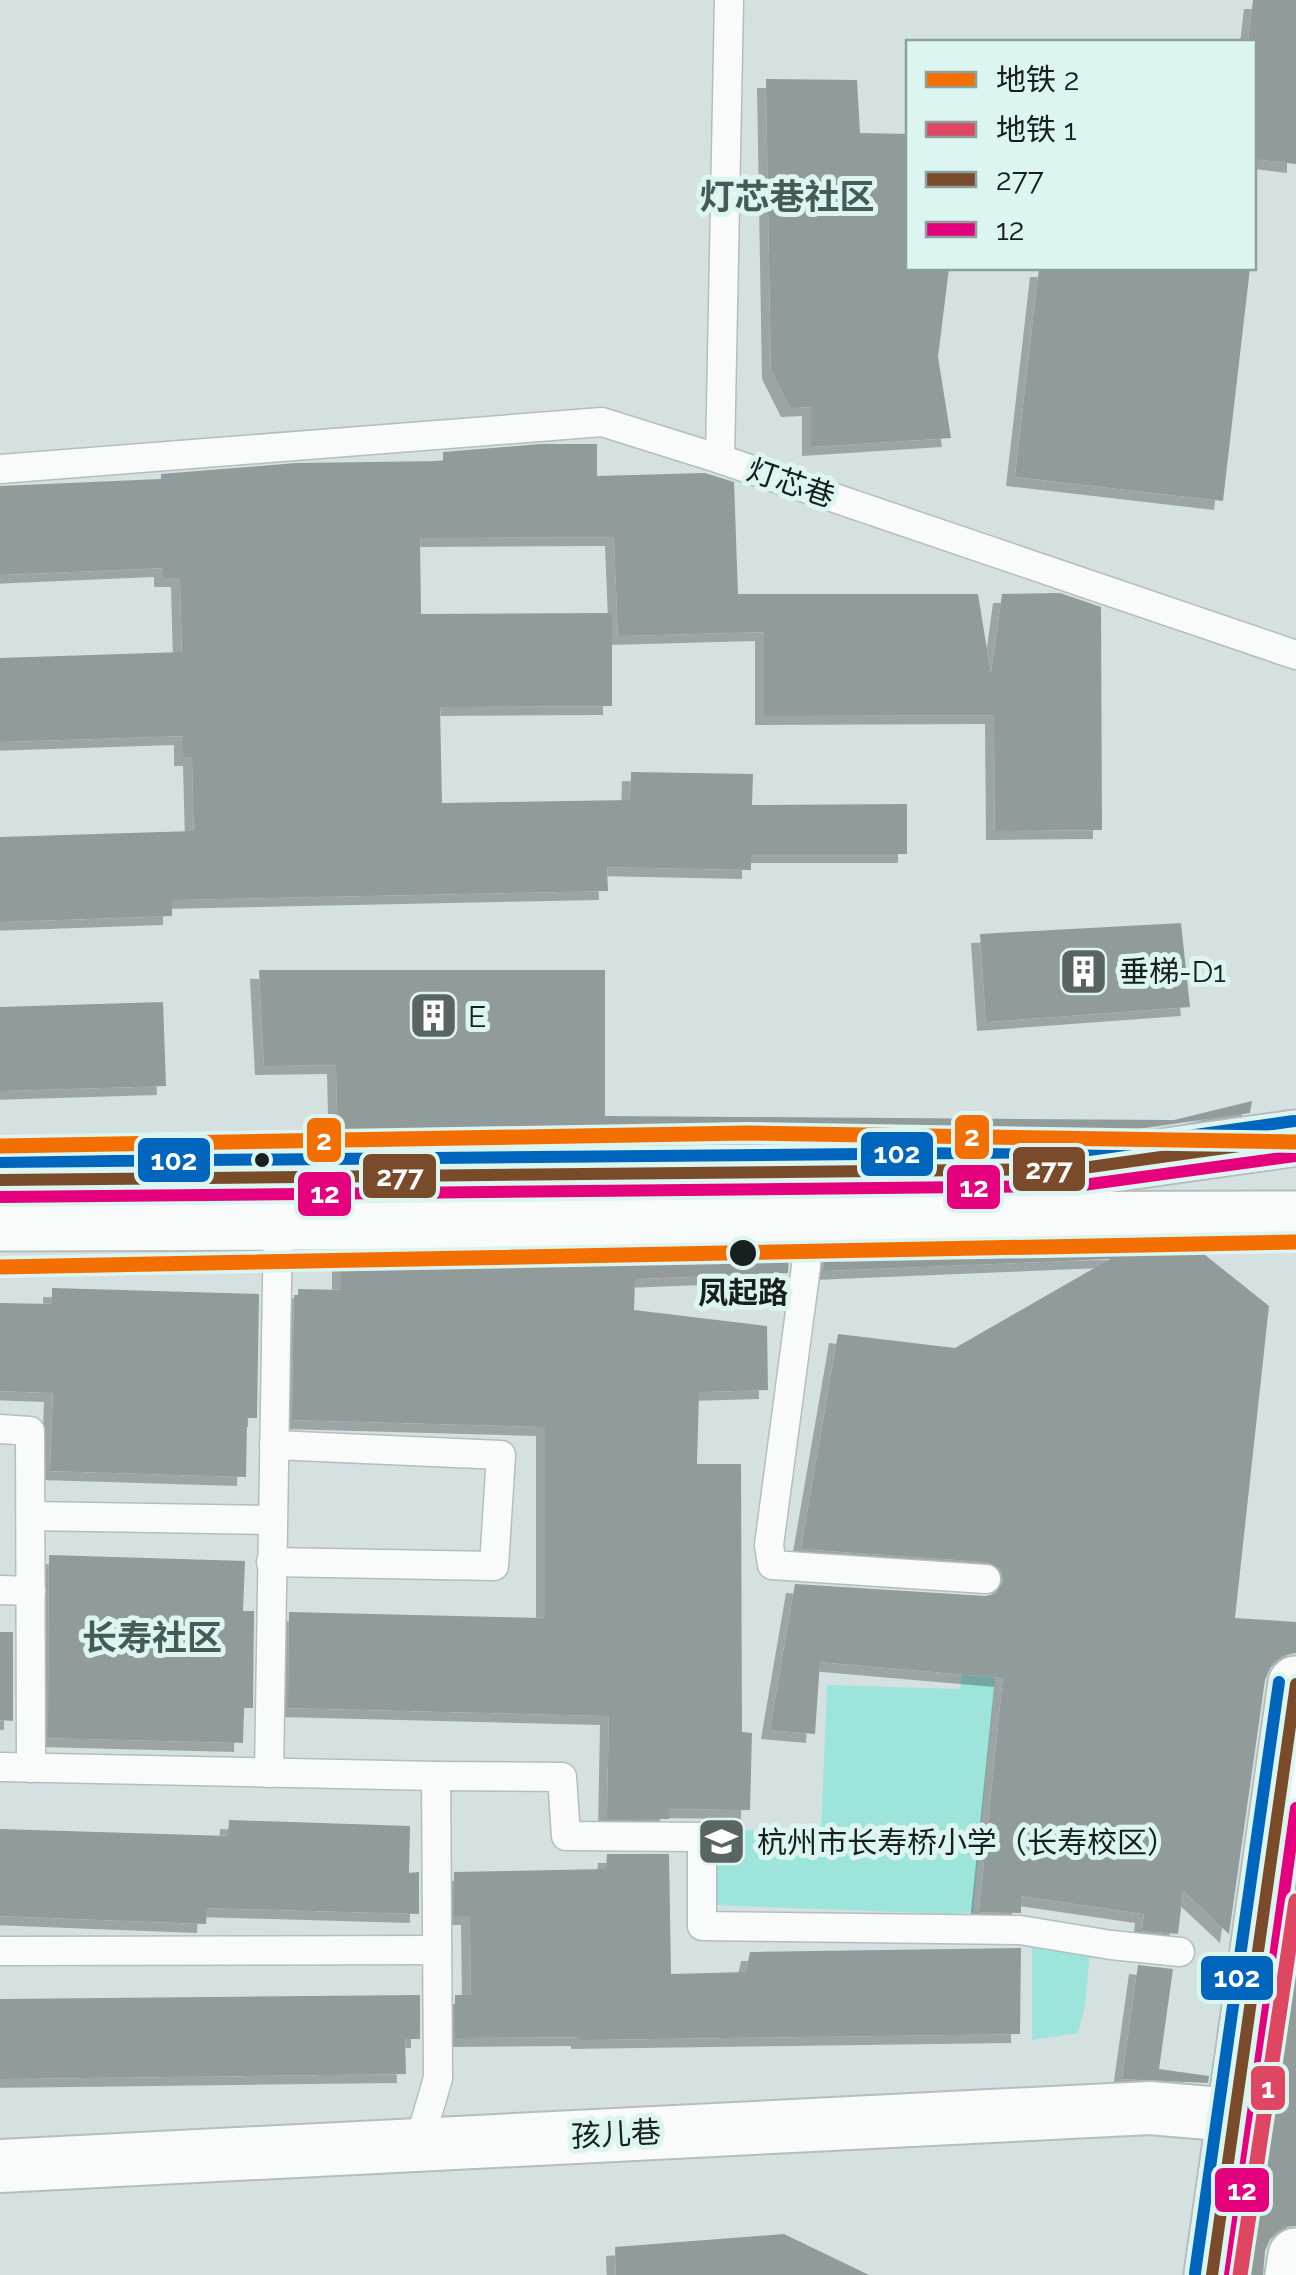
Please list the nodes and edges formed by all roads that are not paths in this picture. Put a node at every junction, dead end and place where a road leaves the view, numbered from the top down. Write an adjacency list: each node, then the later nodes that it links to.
1 (729, 0): 2 (lane, 灯芯巷)
2 (720, 459): 3 (lane); 4 (lane, 灯芯巷)
3 (0, 469)
4 (1296, 654)
5 (1296, 1138): 6 (main road)
6 (0, 1180)
7 (1296, 1219): 8 (main road)
8 (808, 1221): 9 (main road); 16 (lane)
9 (278, 1222): 10 (main road); 12 (lane)
10 (0, 1223)
11 (0, 1428): 13 (lane)
12 (274, 1445): 14 (lane); 15 (lane)
13 (30, 1516): 14 (lane); 18 (lane)
14 (272, 1520): 15 (lane)
15 (271, 1562): 22 (lane)
16 (986, 1579)
17 (0, 1590): 18 (lane)
18 (31, 1591): 21 (lane)
19 (1296, 1684): 27 (main road)
20 (0, 1767): 21 (lane)
21 (31, 1768): 22 (lane)
22 (269, 1773): 23 (lane)
23 (436, 1776): 24 (lane); 26 (lane)
24 (437, 1950): 25 (lane); 28 (lane)
25 (0, 1951)
26 (1180, 1952)
27 (1232, 2115): 28 (street, 孩儿巷); 31 (main road)
28 (419, 2143): 29 (street, 孩儿巷)
29 (0, 2166)
30 (1296, 2256): 32 (main road)
31 (1212, 2275)
32 (1293, 2275)

